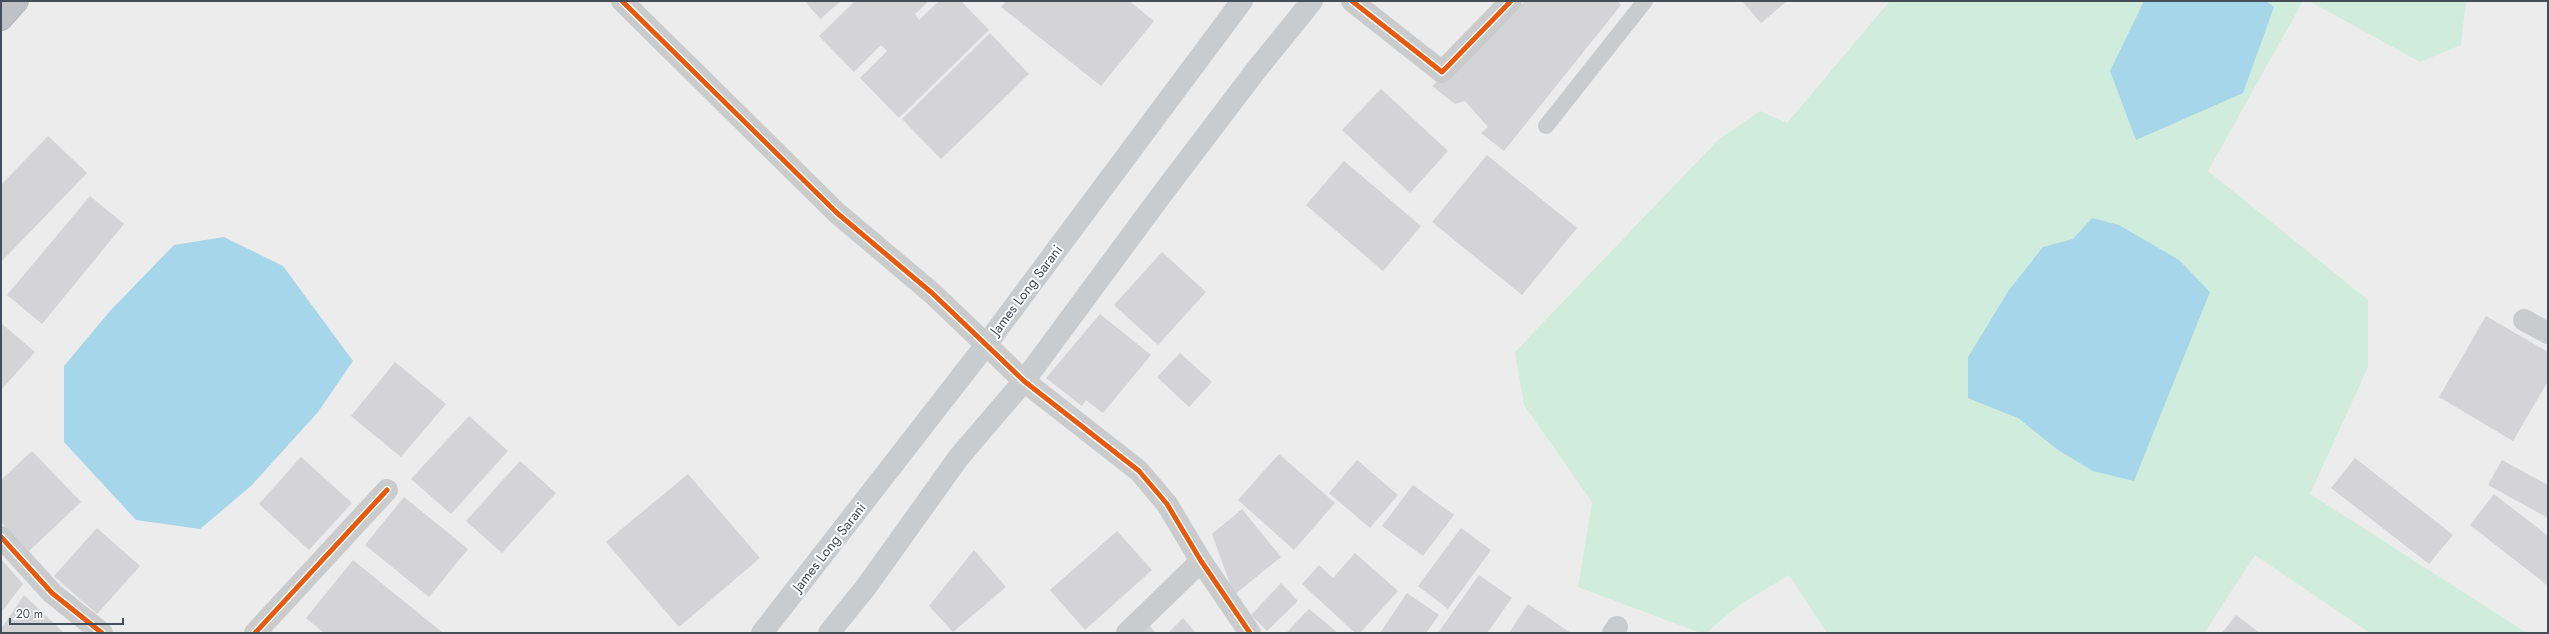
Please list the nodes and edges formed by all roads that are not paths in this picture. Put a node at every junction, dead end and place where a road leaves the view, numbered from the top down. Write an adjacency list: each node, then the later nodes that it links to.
1 (17, 1): 8 (highway)
2 (622, 1): 12 (street)
3 (1242, 1): 12 (main road, James Long Sarani)
4 (1312, 1): 13 (main road)
5 (1352, 1): 6 (street)
6 (1511, 1)
7 (1645, 1): 9 (lane)
8 (1, 19)
9 (1546, 126)
10 (2524, 320): 11 (street)
11 (2548, 333)
12 (985, 346): 13 (street); 19 (main road, James Long Sarani)
13 (1024, 381): 16 (street); 20 (main road)
14 (387, 490): 18 (street)
15 (1, 537): 17 (street)
16 (1201, 561): 21 (street); 22 (street)
17 (102, 633)
18 (255, 633)
19 (762, 633)
20 (829, 633)
21 (1127, 633)
22 (1250, 633)

